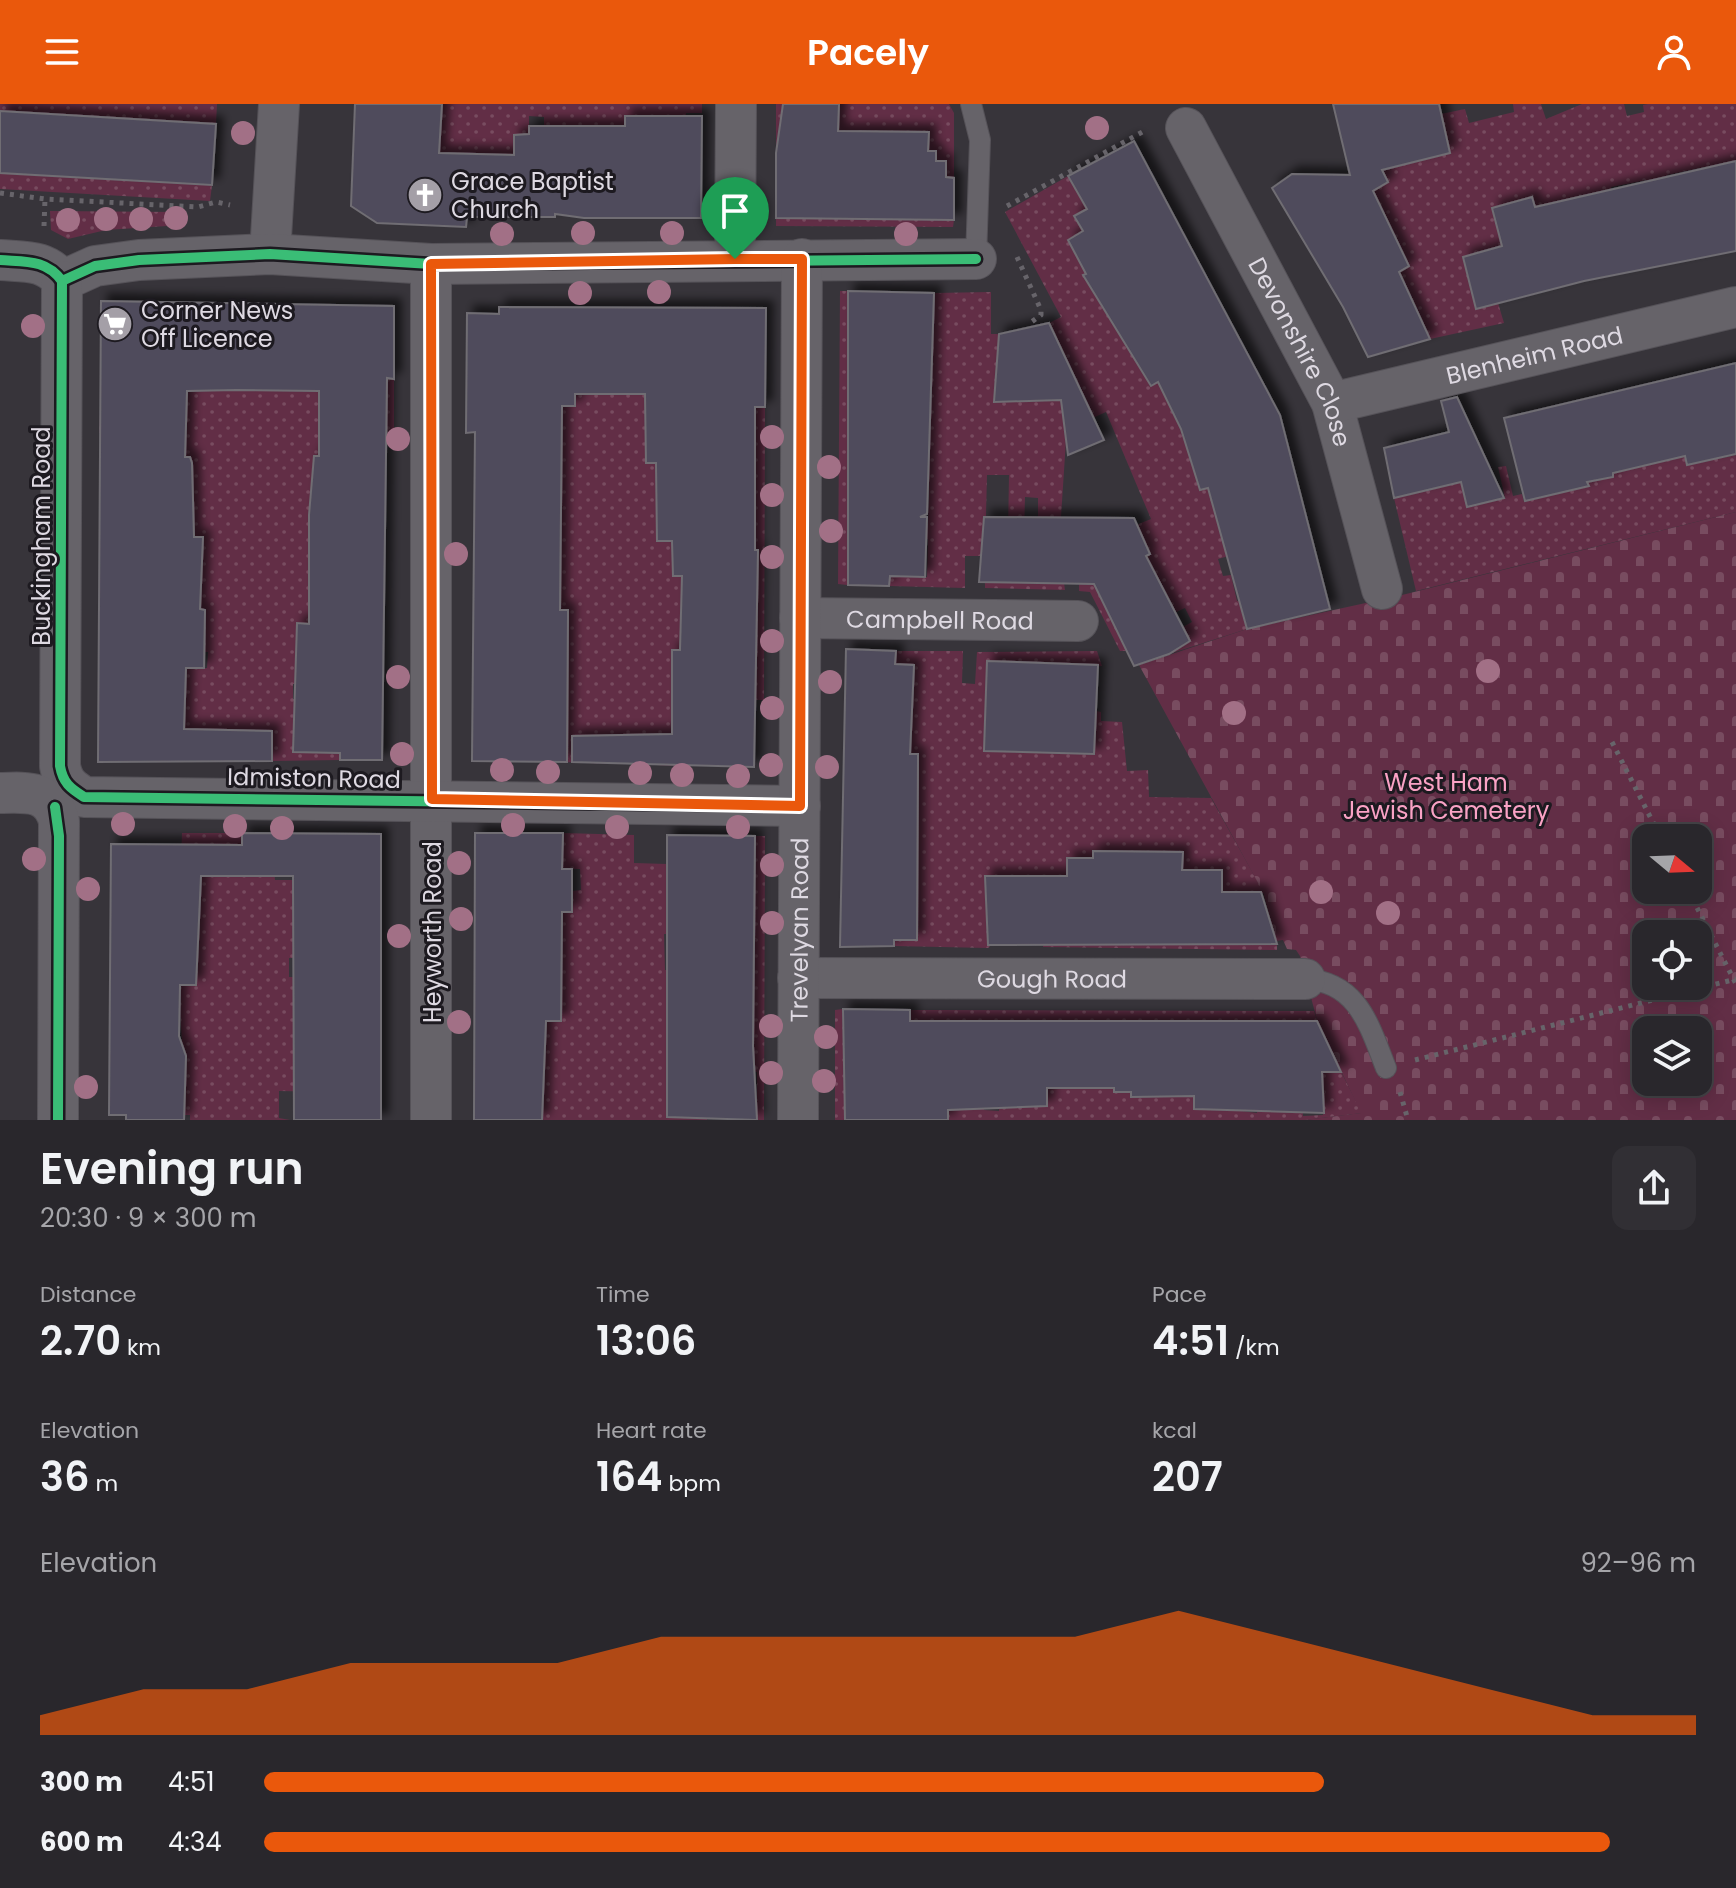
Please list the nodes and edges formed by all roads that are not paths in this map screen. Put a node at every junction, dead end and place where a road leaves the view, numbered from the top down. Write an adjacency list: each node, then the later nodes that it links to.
1 (279, 104): 5 (street)
2 (736, 104): 6 (street)
3 (971, 104): 8 (lane)
4 (1186, 128): 13 (street, Devonshire Close)
5 (270, 254): 10 (street); 11 (street)
6 (735, 259): 7 (street); 10 (street)
7 (802, 259): 8 (street); 15 (street, Trevelyan Road)
8 (976, 259)
9 (0, 260): 11 (street)
10 (431, 264): 19 (street, Heyworth Road)
11 (62, 281): 18 (street, Buckingham Road)
12 (1736, 307): 13 (street, Blenheim Road)
13 (1332, 403): 14 (street, Devonshire Close)
14 (1382, 589)
15 (800, 618): 16 (street, Campbell Road); 20 (street, Trevelyan Road)
16 (1078, 621)
17 (0, 793): 18 (street, Idmiston Road)
18 (62, 797): 19 (street, Idmiston Road); 24 (street, Buckingham Road)
19 (432, 799): 20 (street, Idmiston Road); 25 (street, Heyworth Road)
20 (800, 806): 21 (street, Trevelyan Road)
21 (798, 978): 22 (street, Gough Road); 26 (street, Trevelyan Road)
22 (1305, 979): 23 (lane)
23 (1386, 1068)
24 (58, 1120)
25 (431, 1120)
26 (798, 1120)

